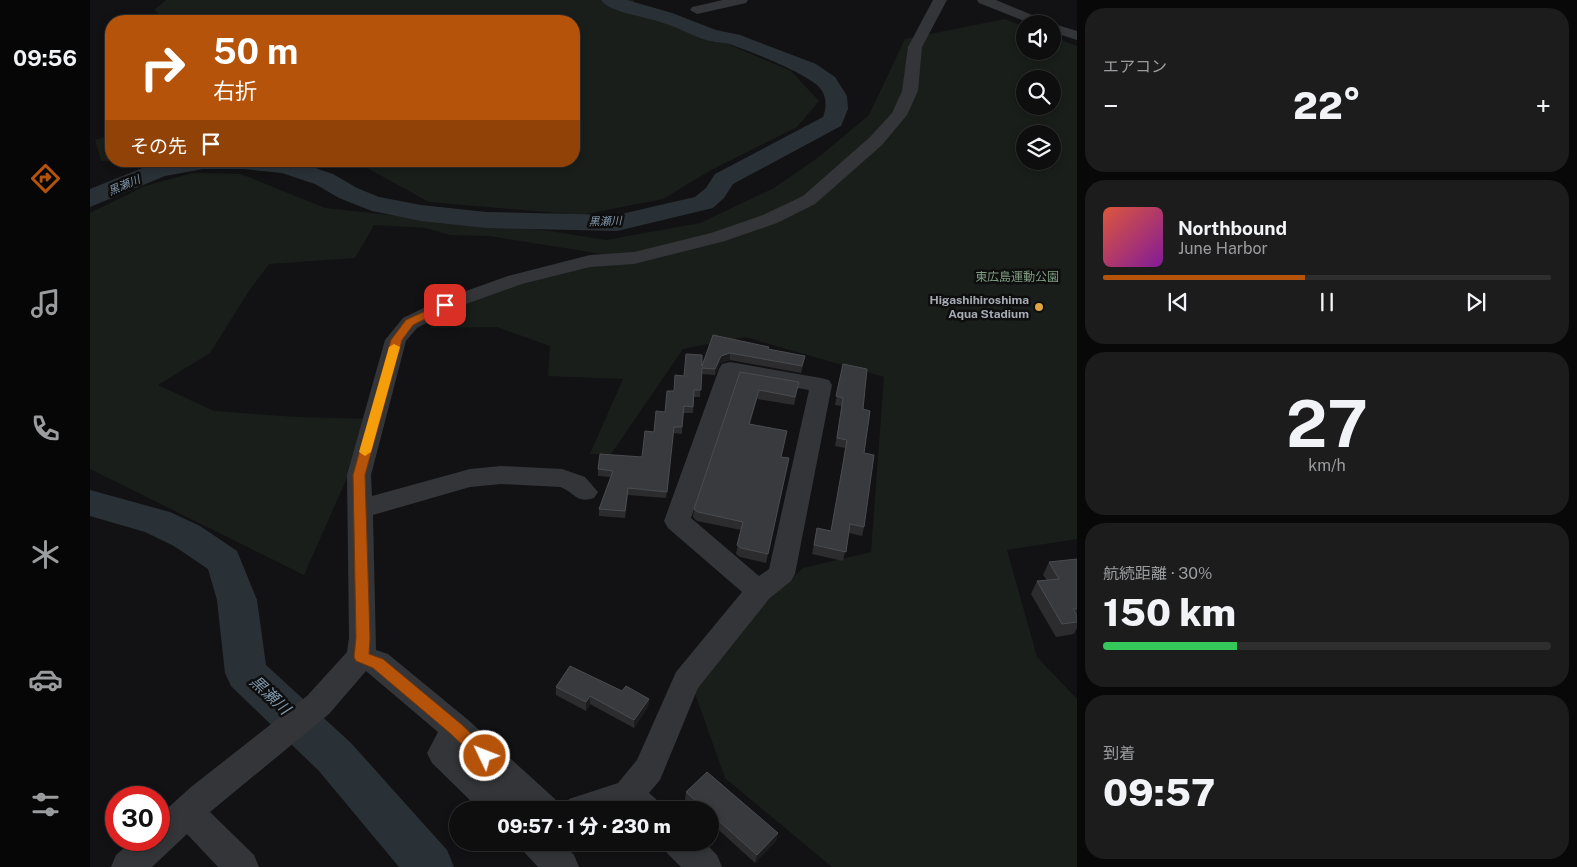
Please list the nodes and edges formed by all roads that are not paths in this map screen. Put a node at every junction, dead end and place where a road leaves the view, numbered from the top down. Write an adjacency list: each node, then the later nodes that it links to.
1 (741, 0): 4 (street)
2 (940, 0): 9 (street)
3 (984, 0): 5 (street)
4 (697, 10)
5 (1022, 15)
6 (1061, 30): 7 (street)
7 (1077, 36)
8 (586, 492): 9 (street)
9 (360, 510): 11 (street)
10 (759, 591): 10 (street); 15 (street)
11 (356, 663): 12 (street); 16 (street)
12 (456, 729): 13 (street); 14 (street)
13 (494, 801)
14 (533, 801)
15 (637, 801)
16 (194, 805): 17 (street); 22 (street)
17 (170, 828)
18 (145, 851): 21 (street)
19 (545, 851): 23 (street)
20 (688, 851): 24 (street)
21 (128, 867)
22 (242, 867)
23 (562, 867)
24 (705, 867)

